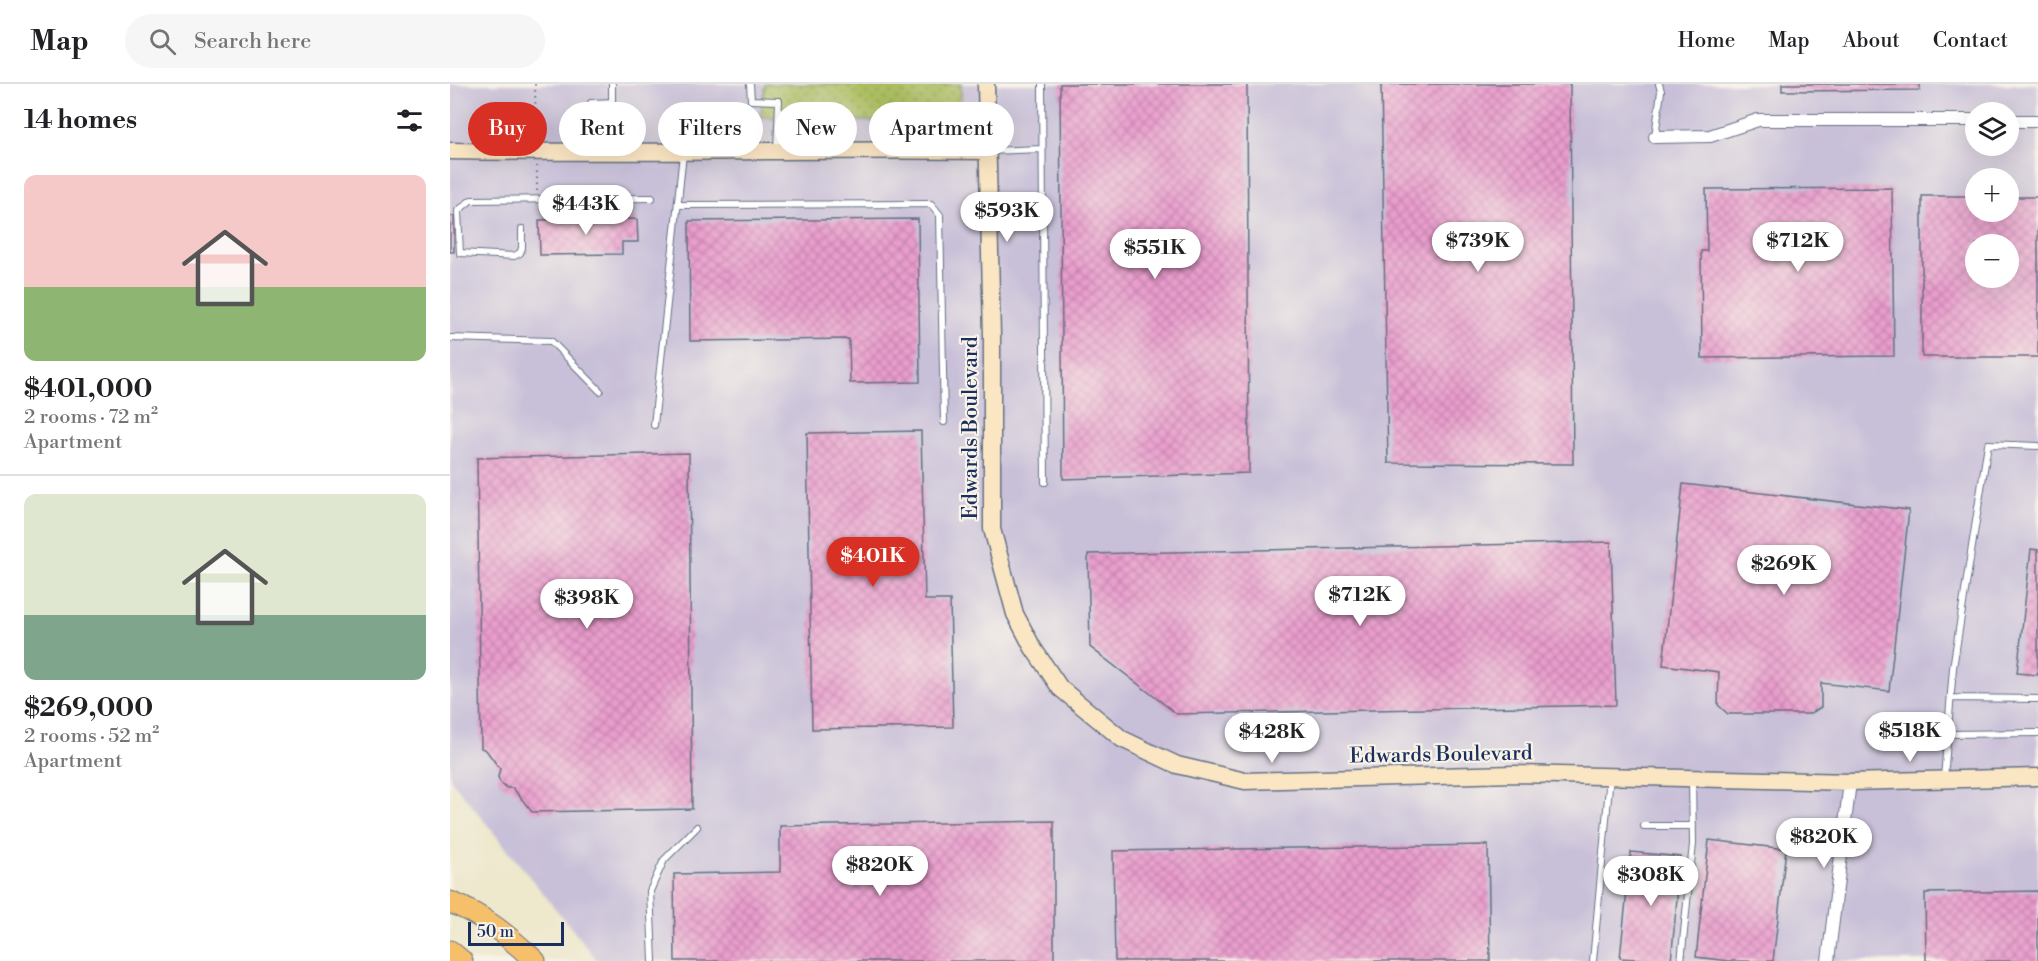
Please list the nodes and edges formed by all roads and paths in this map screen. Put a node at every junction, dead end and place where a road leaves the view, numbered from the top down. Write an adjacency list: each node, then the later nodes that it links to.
1 (612, 84): 6 (lane)
2 (750, 84): 7 (lane)
3 (986, 84): 8 (street, Edwards Boulevard)
4 (1042, 84): 13 (lane)
5 (1659, 84): 12 (lane)
6 (612, 102)
7 (779, 102)
8 (987, 102)
9 (1965, 120): 12 (street)
10 (2019, 121): 11 (street)
11 (2038, 121)
12 (1655, 137)
13 (1042, 149): 14 (lane); 27 (lane)
14 (1014, 150)
15 (450, 151): 16 (street)
16 (559, 152)
17 (684, 156): 20 (lane)
18 (988, 156): 32 (street, Edwards Boulevard)
19 (652, 198): 21 (lane)
20 (678, 205): 24 (lane); 25 (lane)
21 (522, 229)
22 (450, 338): 23 (lane)
23 (600, 391)
24 (944, 422)
25 (654, 425)
26 (2038, 446): 28 (lane)
27 (1045, 482)
28 (1950, 698): 29 (lane); 31 (lane)
29 (2038, 699)
30 (2038, 733): 31 (lane)
31 (1948, 734): 35 (lane)
32 (1610, 776): 34 (street, Edwards Boulevard); 45 (lane)
33 (2038, 777): 35 (street, Edwards Boulevard)
34 (1692, 778): 36 (street, Edwards Boulevard); 39 (lane)
35 (1944, 779): 36 (street, Edwards Boulevard)
36 (1850, 782): 47 (street)
37 (696, 826): 44 (lane)
38 (1644, 826): 39 (lane)
39 (1693, 826): 46 (lane)
40 (450, 902): 43 (highway)
41 (450, 951): 42 (highway)
42 (462, 961)
43 (535, 961)
44 (653, 961)
45 (1593, 961)
46 (1681, 961)
47 (1828, 961)

